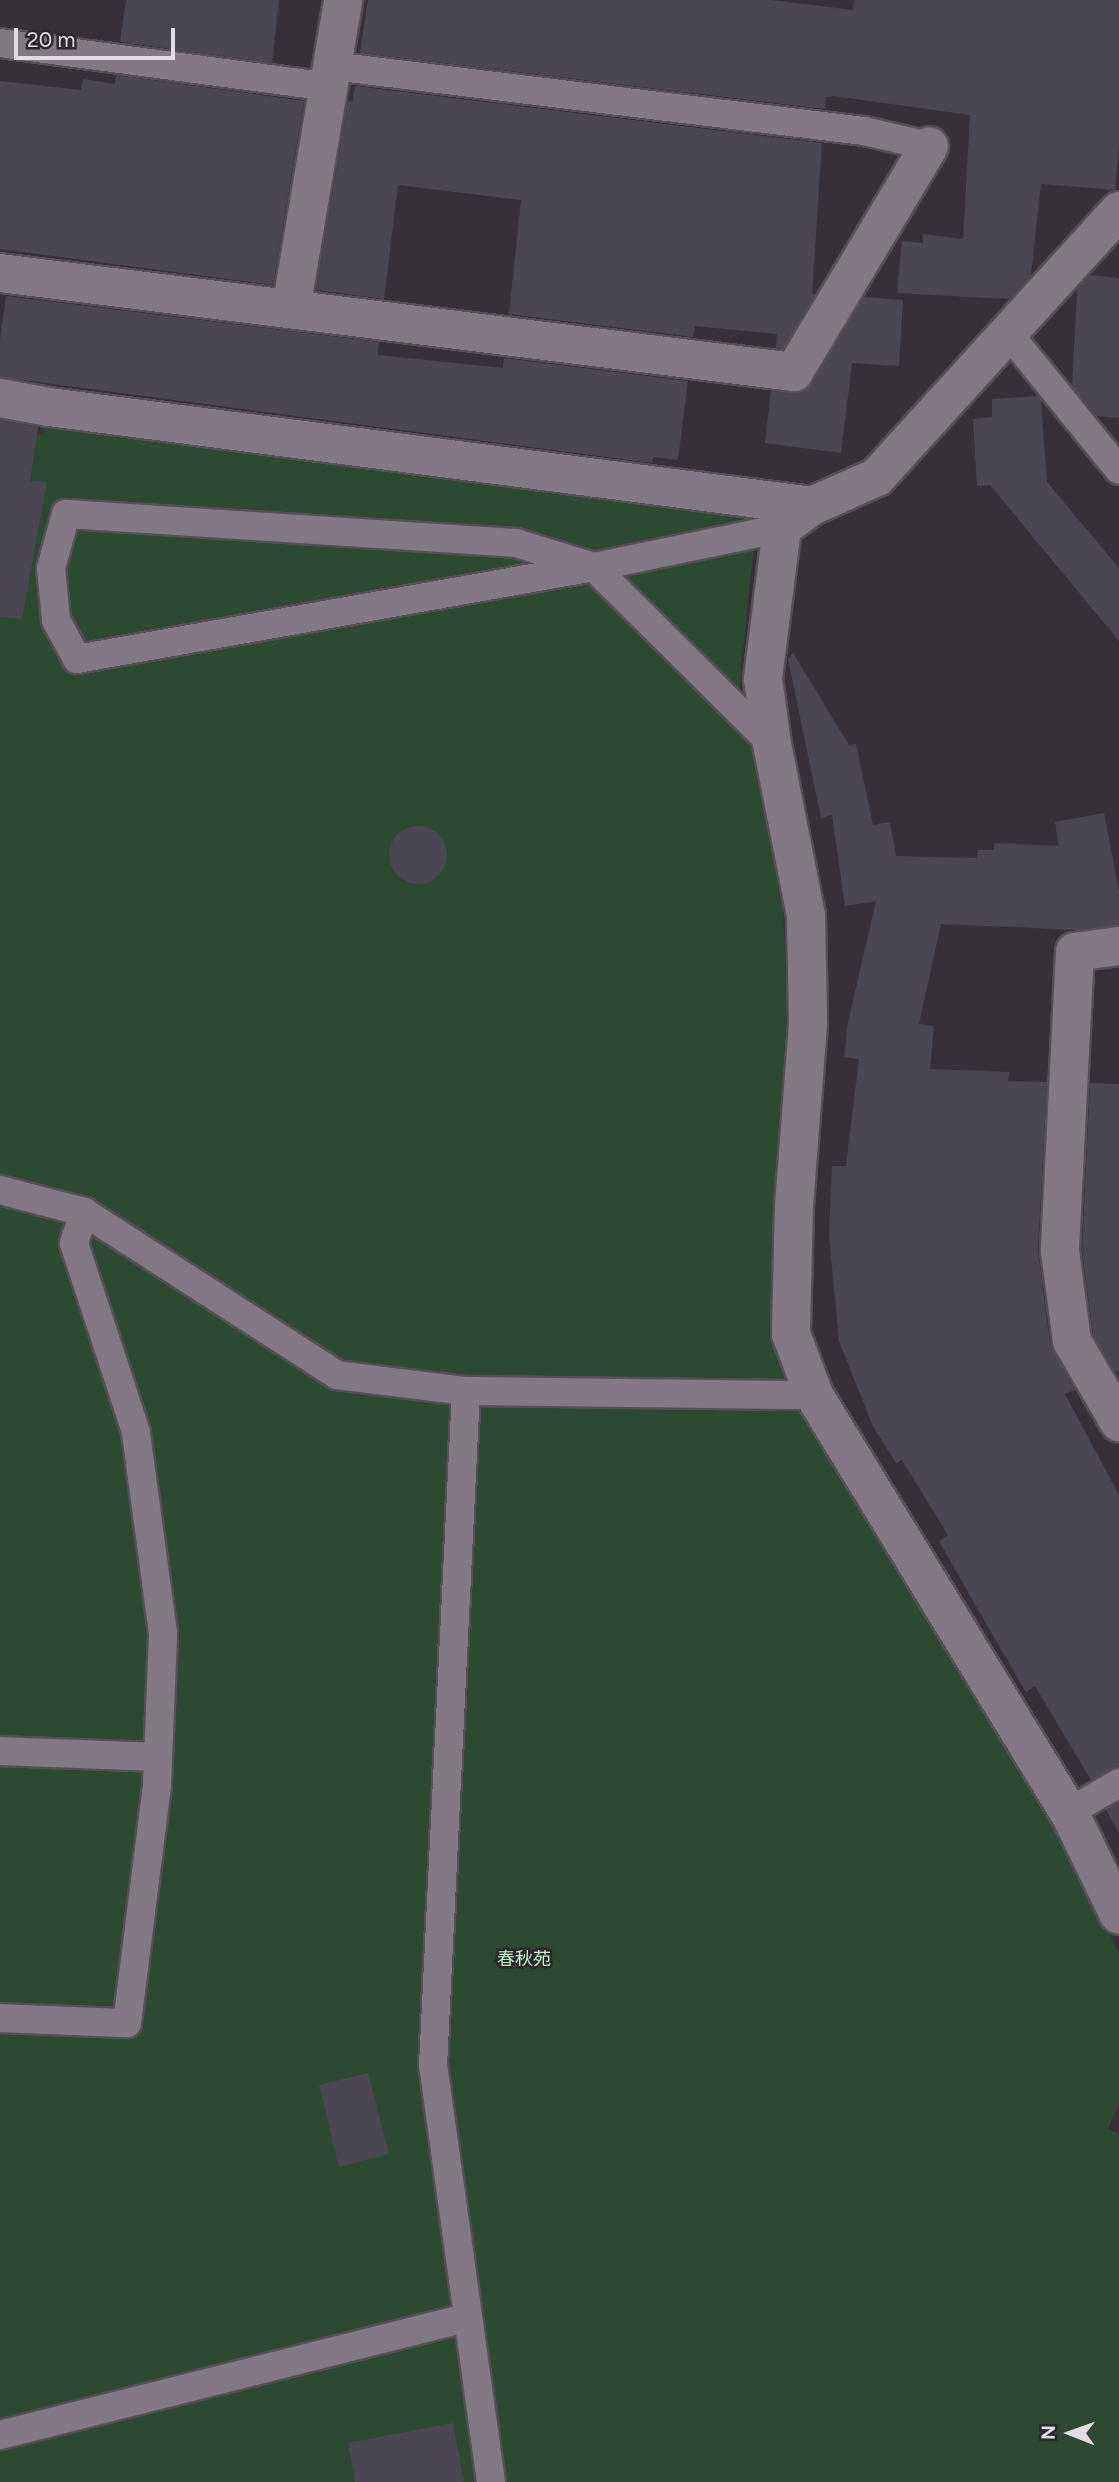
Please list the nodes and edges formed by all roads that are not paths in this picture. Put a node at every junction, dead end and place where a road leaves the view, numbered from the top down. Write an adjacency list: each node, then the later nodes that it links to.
1 (343, 0): 3 (street)
2 (0, 43): 3 (lane)
3 (330, 77): 4 (lane); 8 (street)
4 (929, 146): 8 (street)
5 (1119, 211): 6 (street)
6 (1104, 248): 9 (street)
7 (0, 273): 8 (street)
8 (291, 309)
9 (1008, 333): 11 (lane); 12 (street)
10 (0, 398): 12 (street)
11 (1119, 470)
12 (812, 506): 13 (street)
13 (782, 528): 14 (lane); 15 (street)
14 (594, 567): 14 (lane); 15 (lane)
15 (772, 744): 20 (street)
16 (1119, 946): 21 (street)
17 (0, 1189): 18 (lane)
18 (84, 1212): 19 (lane); 23 (lane)
19 (466, 1391): 20 (lane); 28 (lane)
20 (814, 1395): 25 (street)
21 (1119, 1422)
22 (0, 1751): 23 (lane)
23 (158, 1756): 27 (lane)
24 (1119, 1783): 25 (lane)
25 (1069, 1812): 26 (street)
26 (1119, 1915)
27 (0, 2018)
28 (467, 2318): 29 (lane); 30 (lane)
29 (0, 2435)
30 (491, 2482)

